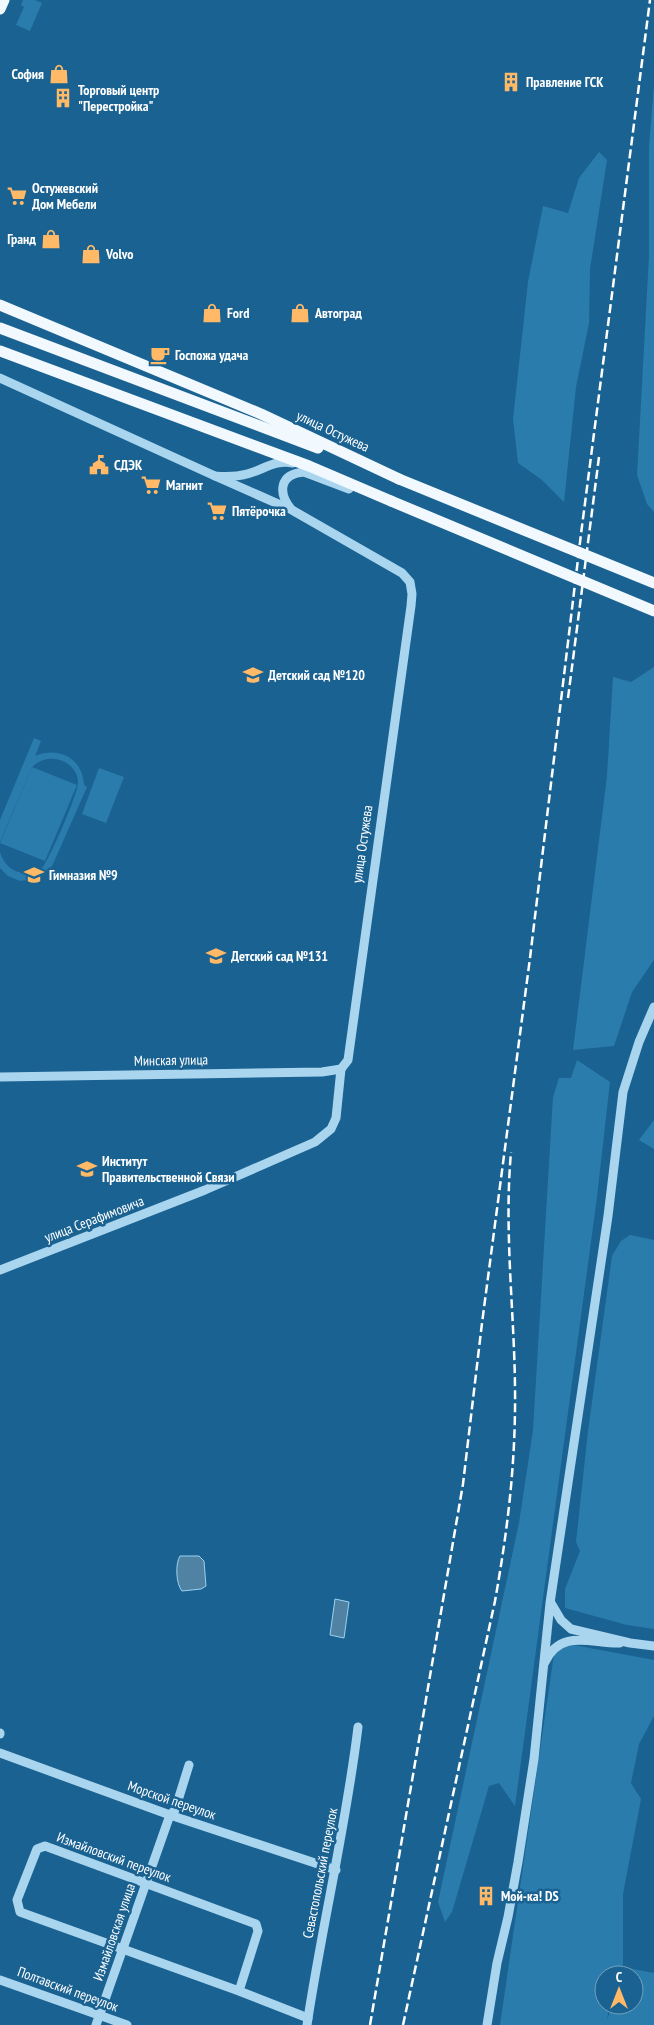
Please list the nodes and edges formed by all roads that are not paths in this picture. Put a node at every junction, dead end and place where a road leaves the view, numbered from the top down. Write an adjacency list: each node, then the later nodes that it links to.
1 (4, 0): 2 (main road)
2 (0, 9)
3 (0, 305): 9 (main road, улица Остужева)
4 (0, 328): 9 (main road)
5 (0, 351): 7 (main road)
6 (0, 378): 8 (street)
7 (309, 466): 8 (street); 10 (main road)
8 (215, 476): 11 (street, улица Остужева)
9 (399, 478): 12 (main road, улица Остужева, bridge)
10 (391, 501): 11 (street); 13 (main road, bridge)
11 (292, 510): 15 (street, улица Остужева)
12 (654, 584)
13 (654, 611)
14 (654, 1006): 18 (street)
15 (341, 1069): 16 (street, Минская улица); 17 (street, улица Серафимовича)
16 (0, 1077)
17 (0, 1270)
18 (550, 1603): 19 (street); 21 (street)
19 (630, 1643): 20 (street); 21 (street)
20 (654, 1646)
21 (544, 1666): 35 (street)
22 (358, 1727): 26 (street, Севастопольский переулок)
23 (0, 1753): 25 (street, Морской переулок)
24 (189, 1765): 25 (street, Измайловская улица)
25 (170, 1815): 26 (street, Морской переулок); 27 (street, Измайловская улица)
26 (336, 1870): 32 (street, Севастопольский переулок)
27 (145, 1884): 28 (street, Измайловская улица); 28 (street, Измайловский переулок); 30 (street, Измайловский переулок)
28 (122, 1949): 30 (street, Измайловский переулок); 31 (street, Измайловская улица)
29 (0, 1980): 31 (street, Полтавский переулок)
30 (239, 1991): 32 (street, Измайловский переулок)
31 (100, 2015): 33 (street, Измайловская улица); 34 (street, Полтавский переулок)
32 (308, 2022)
33 (96, 2025)
34 (127, 2025)
35 (487, 2025)

